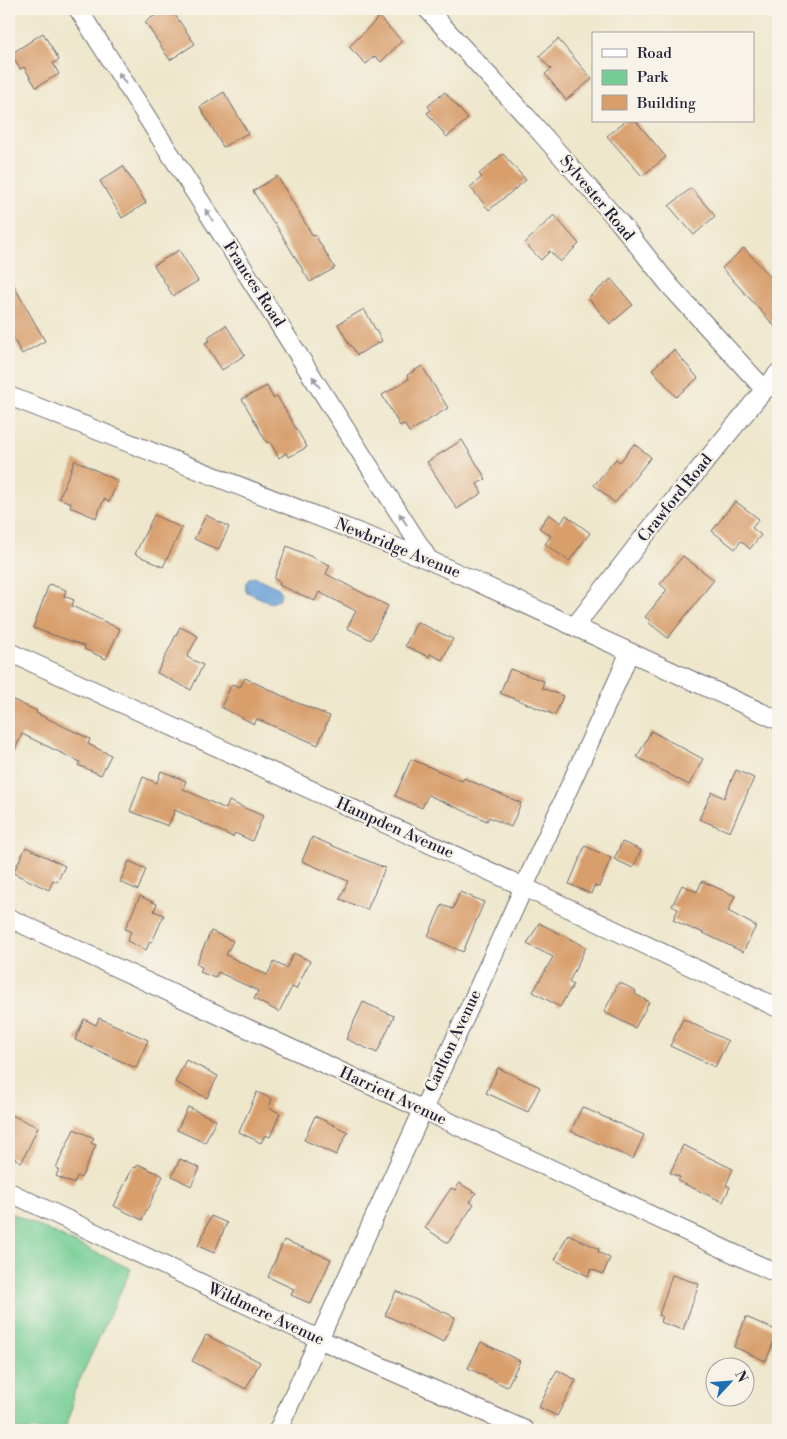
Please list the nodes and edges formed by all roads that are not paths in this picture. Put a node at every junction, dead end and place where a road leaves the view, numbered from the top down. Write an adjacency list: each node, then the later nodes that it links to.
1 (78, 9): 6 (street, Frances Road, one-way to 1)
2 (427, 9): 4 (street, Sylvester Road)
3 (778, 373): 4 (street, Crawford Road)
4 (765, 390): 7 (street, Crawford Road)
5 (9, 396): 6 (street, Newbridge Avenue)
6 (429, 560): 7 (street, Newbridge Avenue)
7 (575, 626): 9 (street, Newbridge Avenue)
8 (9, 652): 11 (street, Hampden Avenue)
9 (629, 653): 10 (street, Newbridge Avenue); 11 (street, Carlton Avenue)
10 (778, 720)
11 (524, 886): 13 (street, Hampden Avenue); 14 (street, Carlton Avenue)
12 (9, 918): 14 (street, Harriett Avenue)
13 (778, 1008)
14 (422, 1110): 16 (street, Harriett Avenue); 17 (street, Carlton Avenue)
15 (9, 1192): 17 (street, Wildmere Avenue)
16 (778, 1274)
17 (319, 1339): 18 (street, Carlton Avenue); 19 (street, Wildmere Avenue)
18 (278, 1430)
19 (525, 1430)

